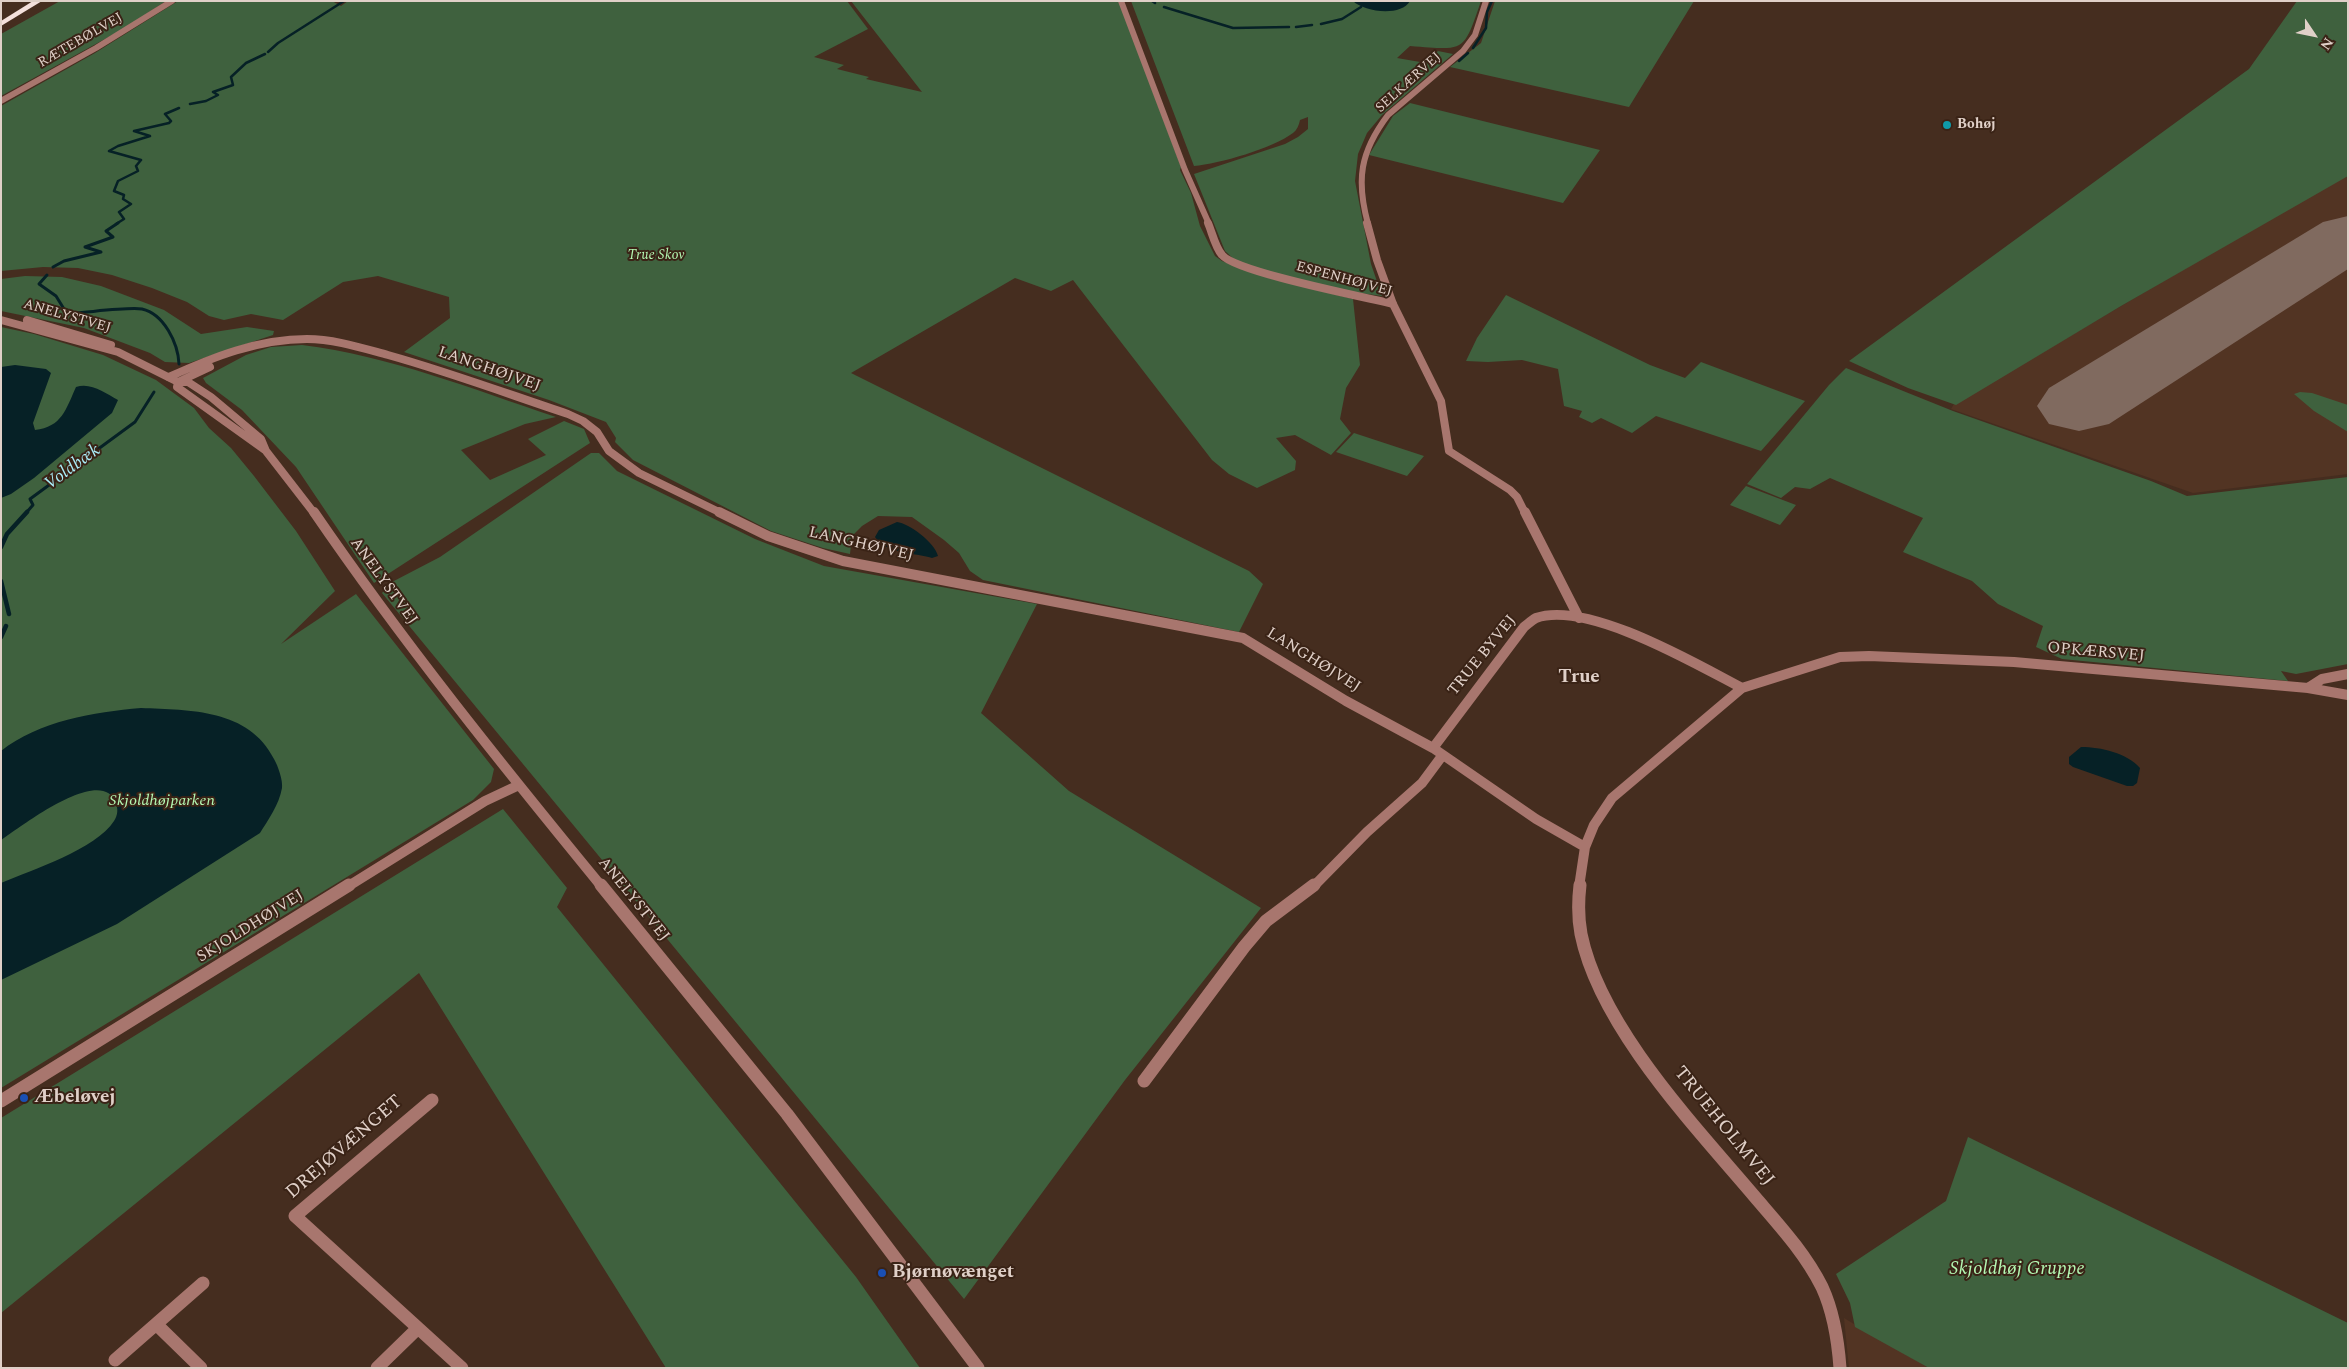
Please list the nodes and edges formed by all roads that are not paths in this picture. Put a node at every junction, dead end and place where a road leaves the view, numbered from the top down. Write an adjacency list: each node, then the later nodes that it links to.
1 (39, 1): 5 (highway)
2 (172, 1): 6 (street, RÆTEBØLVEJ)
3 (1122, 1): 7 (street, ESPENHØJVEJ)
4 (1486, 1): 7 (street, SELKÆRVEJ)
5 (1, 24)
6 (1, 100)
7 (1393, 304): 14 (street, ESPENHØJVEJ)
8 (1, 314): 11 (street, ANELYSTVEJ)
9 (1, 320): 11 (street, ANELYSTVEJ)
10 (239, 351): 12 (street, LANGHØJVEJ); 13 (street, LANGHØJVEJ); 19 (street, LANGHØJVEJ)
11 (118, 352): 12 (street, ANELYSTVEJ)
12 (170, 377): 13 (street, ANELYSTVEJ)
13 (178, 382): 21 (street, ANELYSTVEJ)
14 (1579, 618): 16 (street, TRUE BYVEJ); 19 (street, TRUE BYVEJ)
15 (2348, 674): 17 (street)
16 (1742, 688): 17 (street, OPKÆRSVEJ); 22 (street)
17 (2308, 688): 18 (street, OPKÆRSVEJ)
18 (2348, 695)
19 (1433, 748): 20 (street)
20 (1442, 756): 22 (street); 23 (street)
21 (519, 785): 25 (street, SKJOLDHØJVEJ); 33 (street, ANELYSTVEJ)
22 (1585, 847): 34 (street, TRUEHOLMVEJ)
23 (1144, 1081)
24 (432, 1100): 28 (street, DREJØVÆNGET)
25 (1, 1101)
26 (203, 1283): 27 (street)
27 (156, 1324): 29 (street); 30 (street)
28 (418, 1328): 31 (street); 32 (street, DREJØVÆNGET)
29 (115, 1360)
30 (201, 1368)
31 (377, 1368)
32 (462, 1368)
33 (978, 1368)
34 (1840, 1368)

